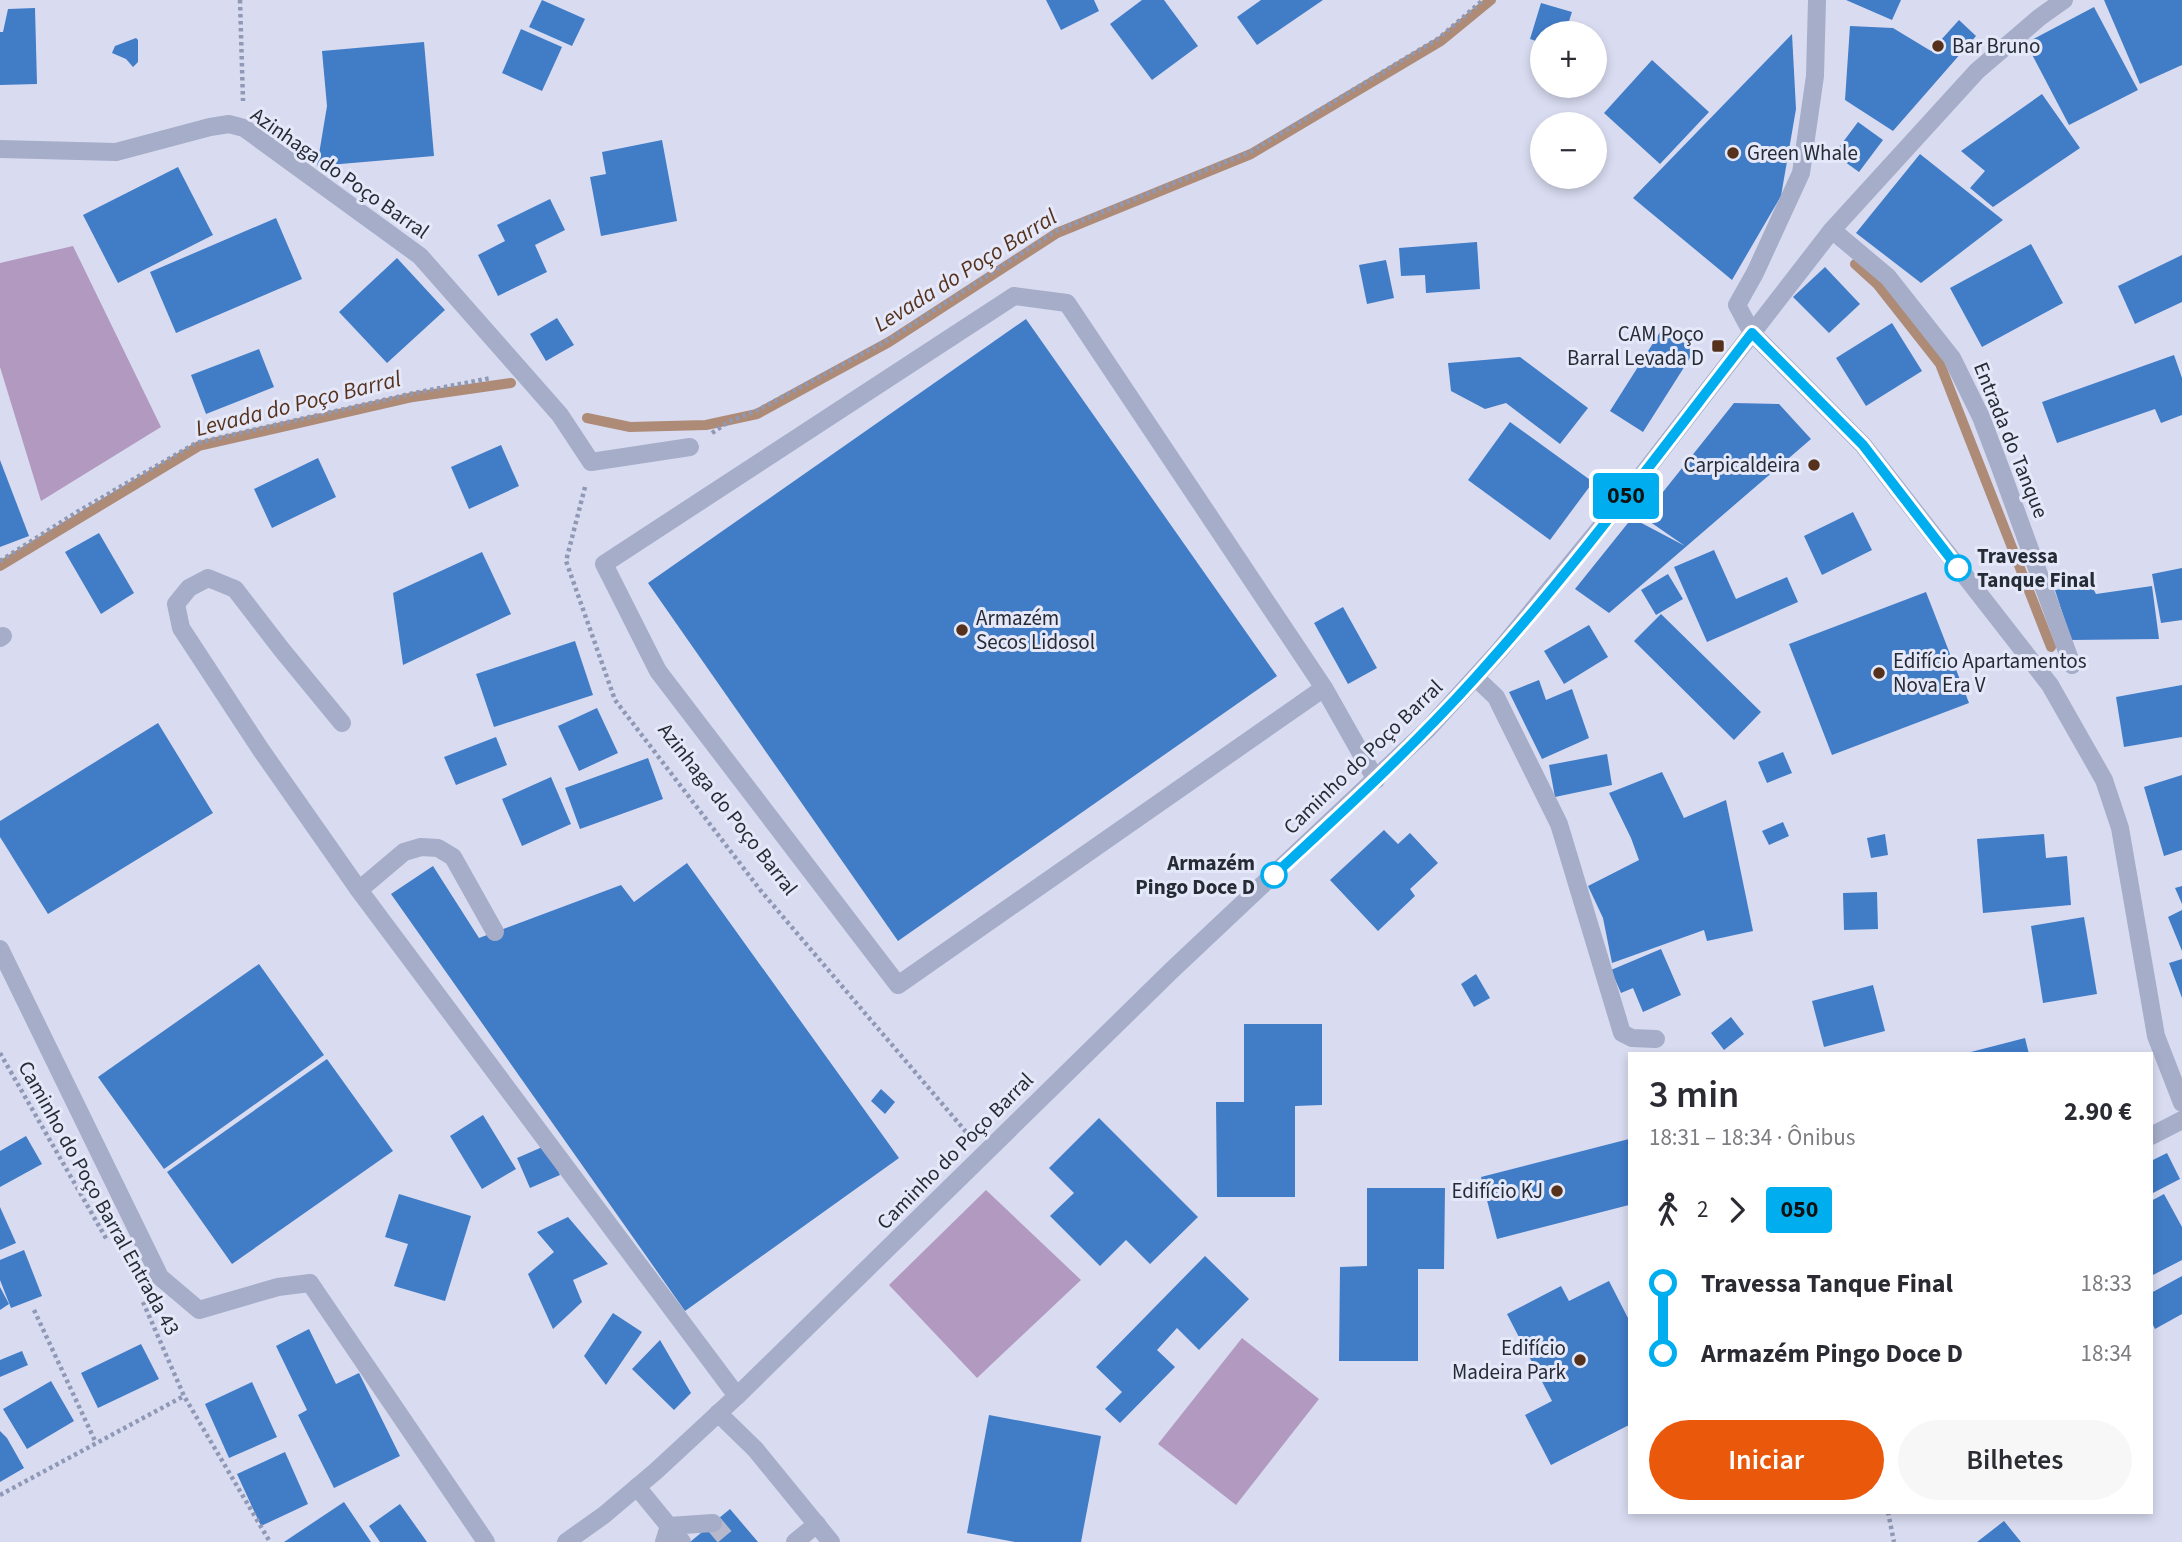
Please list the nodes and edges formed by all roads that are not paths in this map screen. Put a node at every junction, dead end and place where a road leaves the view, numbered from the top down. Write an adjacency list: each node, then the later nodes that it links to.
1 (1817, 0): 5 (street)
2 (2064, 0): 4 (street, Caminho do Poço Barral)
3 (0, 149): 6 (street, Azinhaga do Poço Barral)
4 (1832, 230): 5 (street, Caminho do Poço Barral); 7 (street, Entrada do Tanque)
5 (1752, 333): 8 (street, Caminho do Poço Barral); 16 (street)
6 (690, 447)
7 (2072, 665)
8 (1476, 678): 11 (street, Caminho do Poço Barral); 15 (street)
9 (1324, 688): 9 (street); 11 (street)
10 (342, 723): 12 (street)
11 (1376, 780): 19 (street, Caminho do Poço Barral)
12 (359, 890): 13 (street); 19 (street)
13 (495, 932)
14 (0, 949): 25 (street)
15 (1656, 1039)
16 (2182, 1103)
17 (2182, 1120): 18 (street)
18 (2153, 1135)
19 (737, 1396): 20 (street, Caminho do Poço Barral)
20 (718, 1413): 21 (street, Caminho do Poço Barral); 23 (street)
21 (637, 1487): 24 (street); 26 (street, Caminho do Poço Barral)
22 (713, 1523): 24 (street)
23 (817, 1524): 28 (street); 29 (street)
24 (666, 1534): 27 (street)
25 (486, 1542)
26 (566, 1542)
27 (682, 1542)
28 (795, 1542)
29 (831, 1542)

